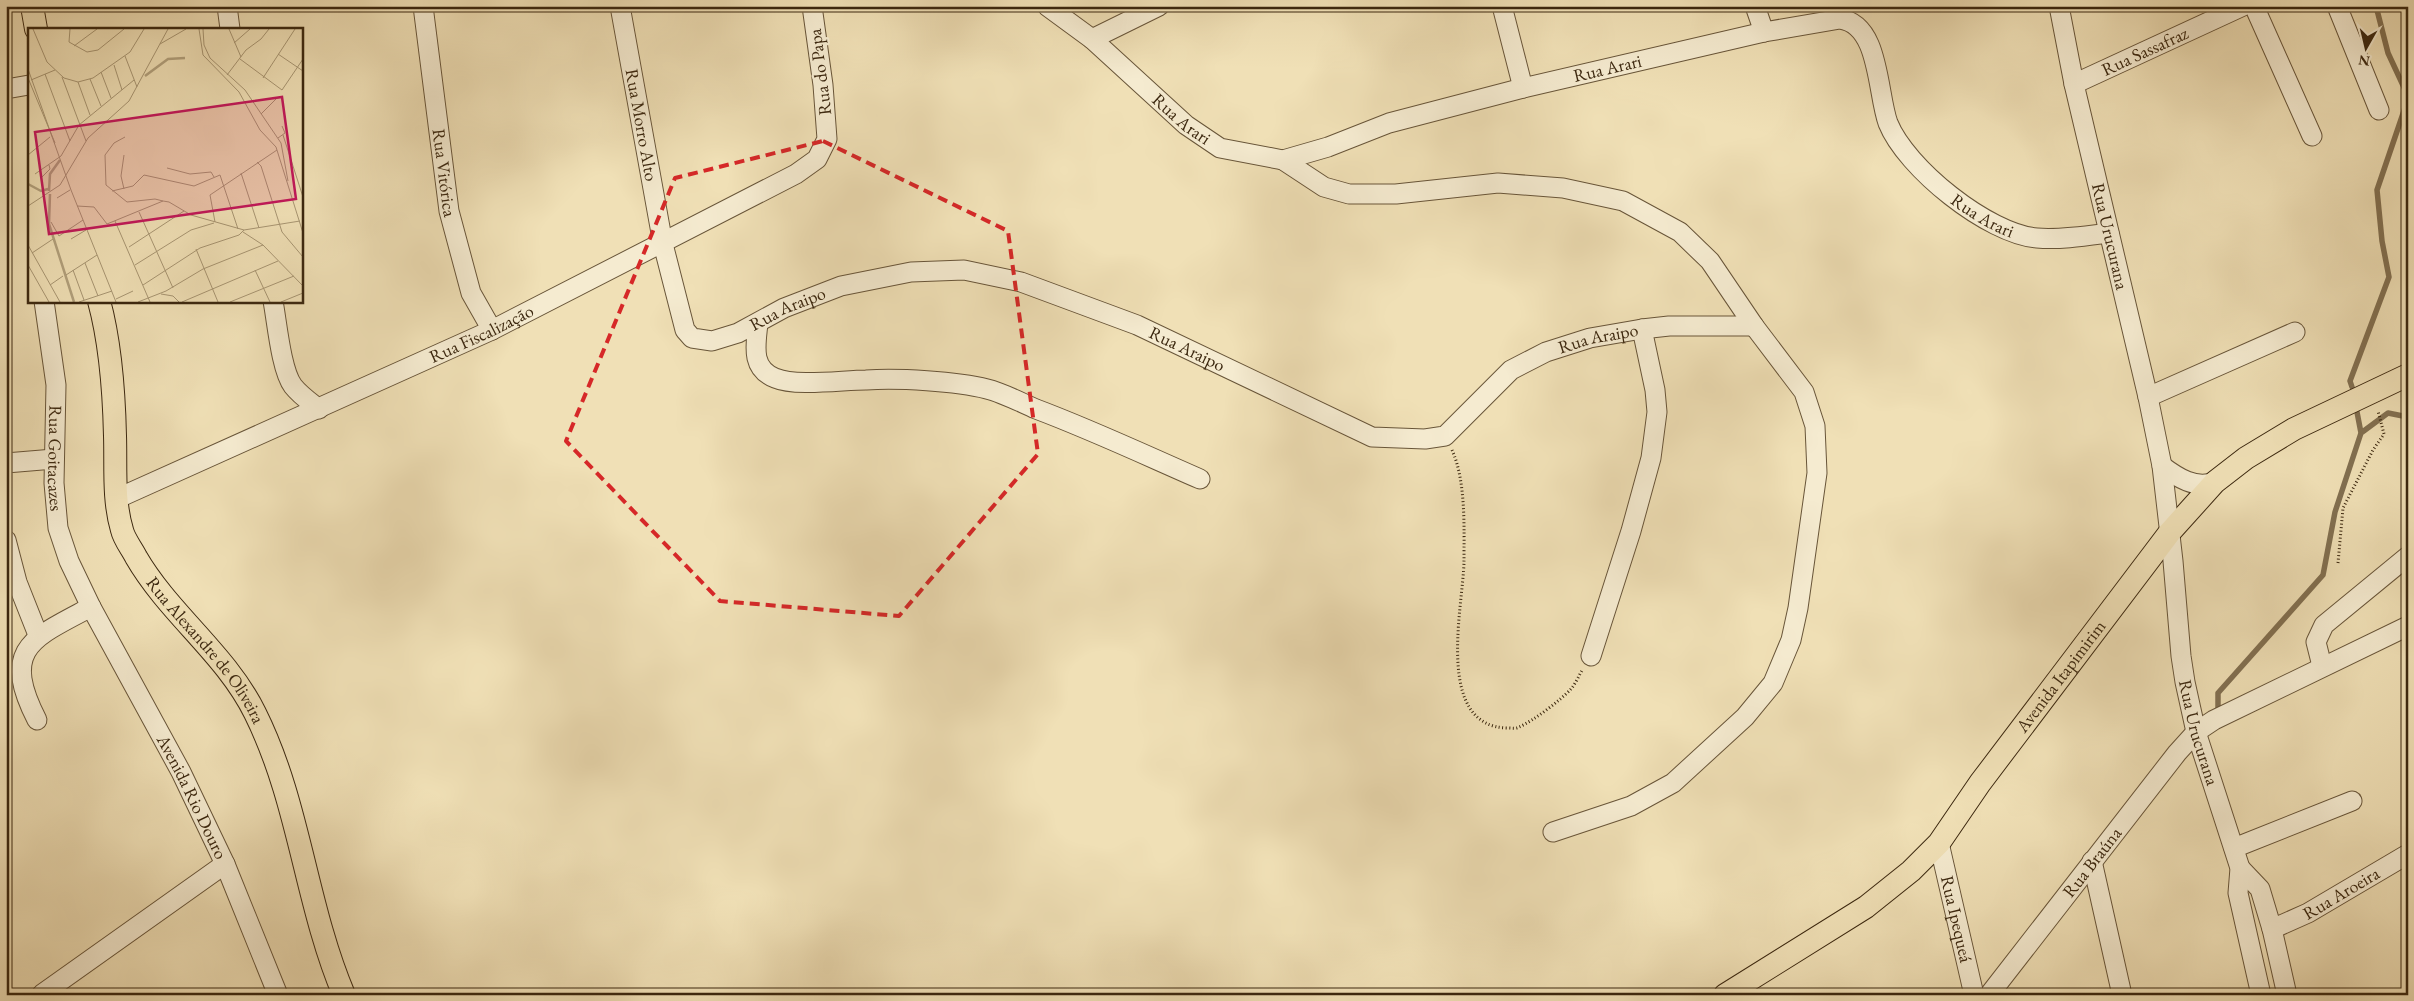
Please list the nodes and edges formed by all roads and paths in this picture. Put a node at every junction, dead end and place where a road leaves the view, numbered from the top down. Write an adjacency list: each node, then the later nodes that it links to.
1 (32, 6): 14 (main road)
2 (227, 6): 15 (street)
3 (423, 6): 34 (street, Rua Vitórica)
4 (620, 6): 27 (street, Rua Morro Alto)
5 (812, 6): 24 (street, Rua do Papa)
6 (1047, 6): 17 (street, Rua Arari)
7 (1159, 6): 17 (street)
8 (1502, 6): 20 (street)
9 (1755, 6): 16 (street)
10 (2059, 6): 18 (street, Rua Urucurana)
11 (2243, 6): 18 (street, Rua Sassafraz)
12 (2254, 6): 23 (street)
13 (2337, 6): 22 (street)
14 (36, 28)
15 (230, 28)
16 (1764, 32): 20 (street, Rua Arari); 26 (street, Rua Arari)
17 (1092, 39): 25 (street, Rua Arari)
18 (2074, 84): 26 (street, Rua Urucurana)
19 (28, 85): 21 (street)
20 (1524, 88): 25 (street, Rua Arari)
21 (6, 89)
22 (2379, 110)
23 (2312, 136)
24 (827, 138): 27 (street, Rua Fiscalização)
25 (1283, 160): 32 (street)
26 (2109, 233): 37 (street, Rua Urucurana)
27 (663, 244): 31 (street, Rua Araipo); 34 (street, Rua Fiscalização)
28 (44, 302): 41 (street, Rua Goitacazes)
29 (99, 302): 46 (main road, Rua Alexandre de Oliveira)
30 (273, 302): 38 (street)
31 (758, 323): 40 (street, Rua Araipo); 44 (street)
32 (1754, 326): 33 (street, Rua Araipo); 59 (street)
33 (1642, 329): 40 (street, Rua Araipo); 54 (street)
34 (492, 330): 38 (street, Rua Fiscalização)
35 (2295, 332): 37 (street)
36 (2408, 375): 45 (main road, Avenida Itapimirim)
37 (2148, 397): 43 (street, Rua Urucurana)
38 (319, 409): 46 (street, Rua Fiscalização)
39 (2378, 410): 50 (path)
40 (1445, 436): 54 (path)
41 (54, 459): 42 (street); 51 (street, Rua Goitacazes)
42 (6, 463)
43 (2162, 466): 45 (street); 47 (street, Rua Urucurana)
44 (1200, 479)
45 (2215, 482): 47 (main road, Avenida Itapimirim)
46 (116, 499): 69 (main road, Rua Alexandre de Oliveira)
47 (2170, 532): 57 (street, Rua Urucurana); 60 (main road, Avenida Itapimirim)
48 (6, 540): 53 (street)
49 (2408, 556): 55 (street)
50 (2338, 562)
51 (91, 607): 53 (street); 64 (street, Avenida Rio Douro)
52 (2408, 626): 55 (street, Rua Braúna)
53 (38, 635): 56 (street)
54 (1591, 656)
55 (2322, 666): 57 (street, Rua Braúna)
56 (37, 720)
57 (2196, 732): 61 (street, Rua Urucurana); 63 (street, Rua Braúna)
58 (2352, 801): 61 (street)
59 (1553, 832)
60 (1939, 843): 70 (main road, Avenida Itapimirim); 71 (street, Rua Ipequeá)
61 (2234, 848): 65 (street, Rua Urucurana)
62 (2408, 854): 66 (street, Rua Aroeira)
63 (2092, 861): 72 (street, Rua Braúna); 73 (street)
64 (225, 864): 67 (street); 68 (street, Avenida Rio Douro)
65 (2240, 868): 66 (street); 74 (street, Rua Urucurana)
66 (2272, 929): 75 (street)
67 (42, 994)
68 (278, 995)
69 (344, 995)
70 (1725, 995)
71 (1974, 995)
72 (1989, 995)
73 (2122, 995)
74 (2261, 995)
75 (2287, 995)

